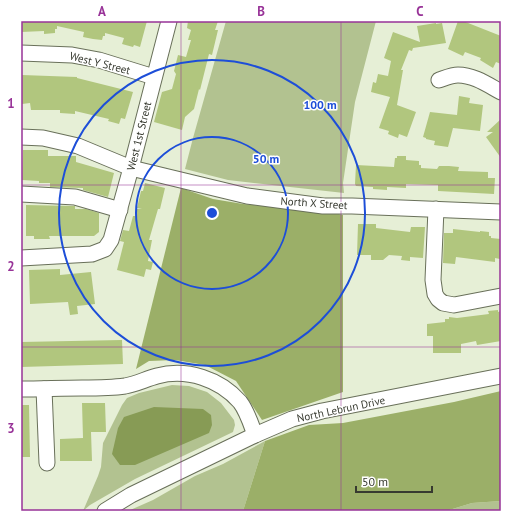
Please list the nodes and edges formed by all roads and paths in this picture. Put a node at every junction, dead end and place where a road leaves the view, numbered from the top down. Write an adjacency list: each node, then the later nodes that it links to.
1 (169, 21): 3 (street, West 1st Street)
2 (21, 54): 3 (street, West Y Street)
3 (154, 77): 7 (street, West 1st Street)
4 (439, 80): 5 (street)
5 (501, 92)
6 (21, 138): 7 (street, North X Street)
7 (131, 168): 9 (street, North X Street); 10 (street, West 1st Street)
8 (21, 194): 10 (street)
9 (436, 209): 11 (street, North X Street); 13 (street)
10 (120, 210): 12 (street, West 1st Street)
11 (501, 212)
12 (21, 258)
13 (501, 296)
14 (501, 376): 17 (street, North Lebrun Drive)
15 (21, 389): 16 (street)
16 (44, 389): 17 (street); 18 (street)
17 (255, 435): 19 (street, North Lebrun Drive)
18 (46, 462)
19 (105, 511)

